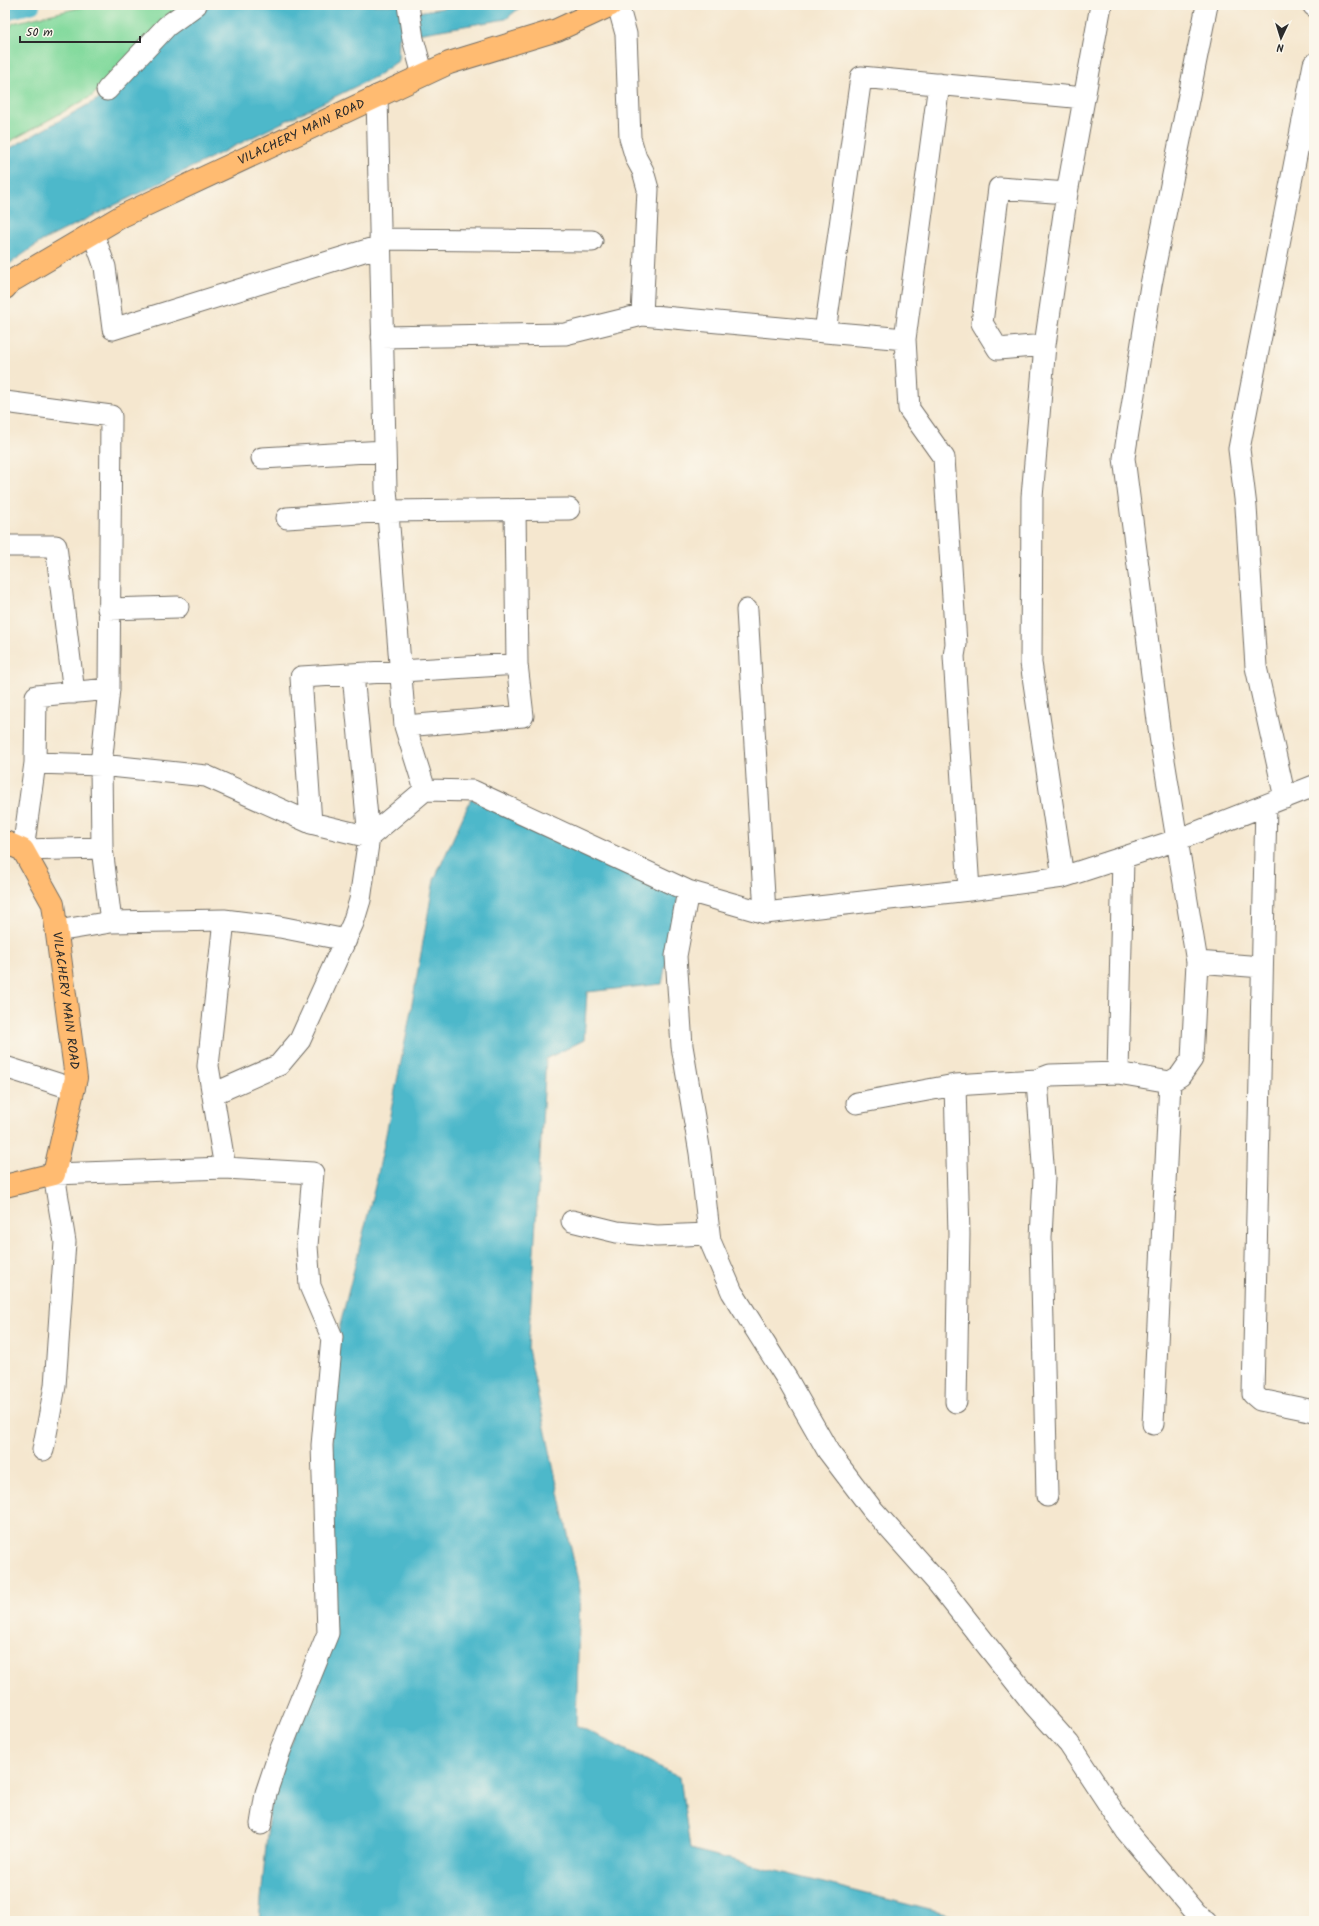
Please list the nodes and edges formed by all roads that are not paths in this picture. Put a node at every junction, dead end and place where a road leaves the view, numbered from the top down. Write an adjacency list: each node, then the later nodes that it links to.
1 (196, 5): 10 (street)
2 (408, 5): 7 (street)
3 (611, 5): 7 (main road, VILACHERY MAIN ROAD)
4 (618, 5): 18 (street)
5 (1101, 5): 12 (street)
6 (1207, 5): 48 (street)
7 (423, 75): 11 (main road, VILACHERY MAIN ROAD)
8 (1313, 77): 44 (street)
9 (939, 84): 12 (street); 19 (street); 21 (street)
10 (107, 90)
11 (377, 96): 14 (main road, VILACHERY MAIN ROAD); 16 (street)
12 (1084, 98): 13 (street)
13 (1067, 193): 22 (street); 22 (street)
14 (93, 233): 16 (street); 17 (main road, VILACHERY MAIN ROAD)
15 (592, 241): 16 (street)
16 (380, 242): 20 (street)
17 (5, 288)
18 (642, 315): 19 (street); 20 (street)
19 (825, 332): 21 (street)
20 (382, 336): 24 (street)
21 (905, 339): 53 (street)
22 (1045, 346): 52 (street)
23 (5, 402): 32 (street)
24 (385, 450): 25 (street); 28 (street)
25 (262, 458)
26 (569, 509): 27 (street)
27 (515, 510): 28 (street); 34 (street)
28 (388, 511): 29 (street); 35 (street)
29 (287, 518)
30 (5, 546): 38 (street)
31 (178, 607): 32 (street)
32 (108, 609): 37 (street)
33 (747, 610): 55 (street)
34 (517, 664): 35 (street); 39 (street)
35 (401, 673): 36 (street); 39 (street)
36 (353, 675): 46 (street); 47 (street)
37 (109, 689): 38 (street); 41 (street)
38 (74, 692): 40 (street)
39 (405, 726): 43 (street)
40 (35, 764): 41 (street); 49 (street)
41 (101, 765): 46 (street); 50 (street)
42 (1314, 786): 44 (street)
43 (425, 790): 47 (street); 54 (street)
44 (1285, 798): 45 (street)
45 (1266, 805): 48 (street); 61 (street)
46 (311, 823): 47 (street)
47 (369, 837): 59 (street)
48 (1177, 840): 51 (street); 60 (street)
49 (14, 846): 50 (street); 58 (main road, VILACHERY MAIN ROAD)
50 (102, 848): 57 (street)
51 (1123, 858): 52 (street); 63 (street)
52 (1063, 877): 53 (street)
53 (969, 890): 55 (street)
54 (688, 891): 55 (street); 74 (street)
55 (765, 913)
56 (224, 920): 57 (street); 59 (street); 68 (street)
57 (111, 922): 58 (street)
58 (57, 931): 67 (main road, VILACHERY MAIN ROAD)
59 (346, 940): 68 (street)
60 (1197, 962): 61 (street); 65 (street)
61 (1262, 967): 76 (street)
62 (5, 1067): 67 (street)
63 (1118, 1073): 64 (street); 65 (street)
64 (1037, 1080): 66 (street); 79 (street)
65 (1170, 1082): 77 (street)
66 (955, 1085): 69 (street); 75 (street)
67 (74, 1089): 71 (main road, VILACHERY MAIN ROAD)
68 (212, 1094): 70 (street)
69 (857, 1103)
70 (225, 1168): 71 (street); 80 (street)
71 (54, 1174): 72 (main road); 78 (street)
72 (5, 1186)
73 (572, 1221): 74 (street)
74 (709, 1234): 81 (street)
75 (956, 1402)
76 (1314, 1411)
77 (1153, 1424)
78 (43, 1450)
79 (1047, 1496)
80 (261, 1824)
81 (1207, 1921)

